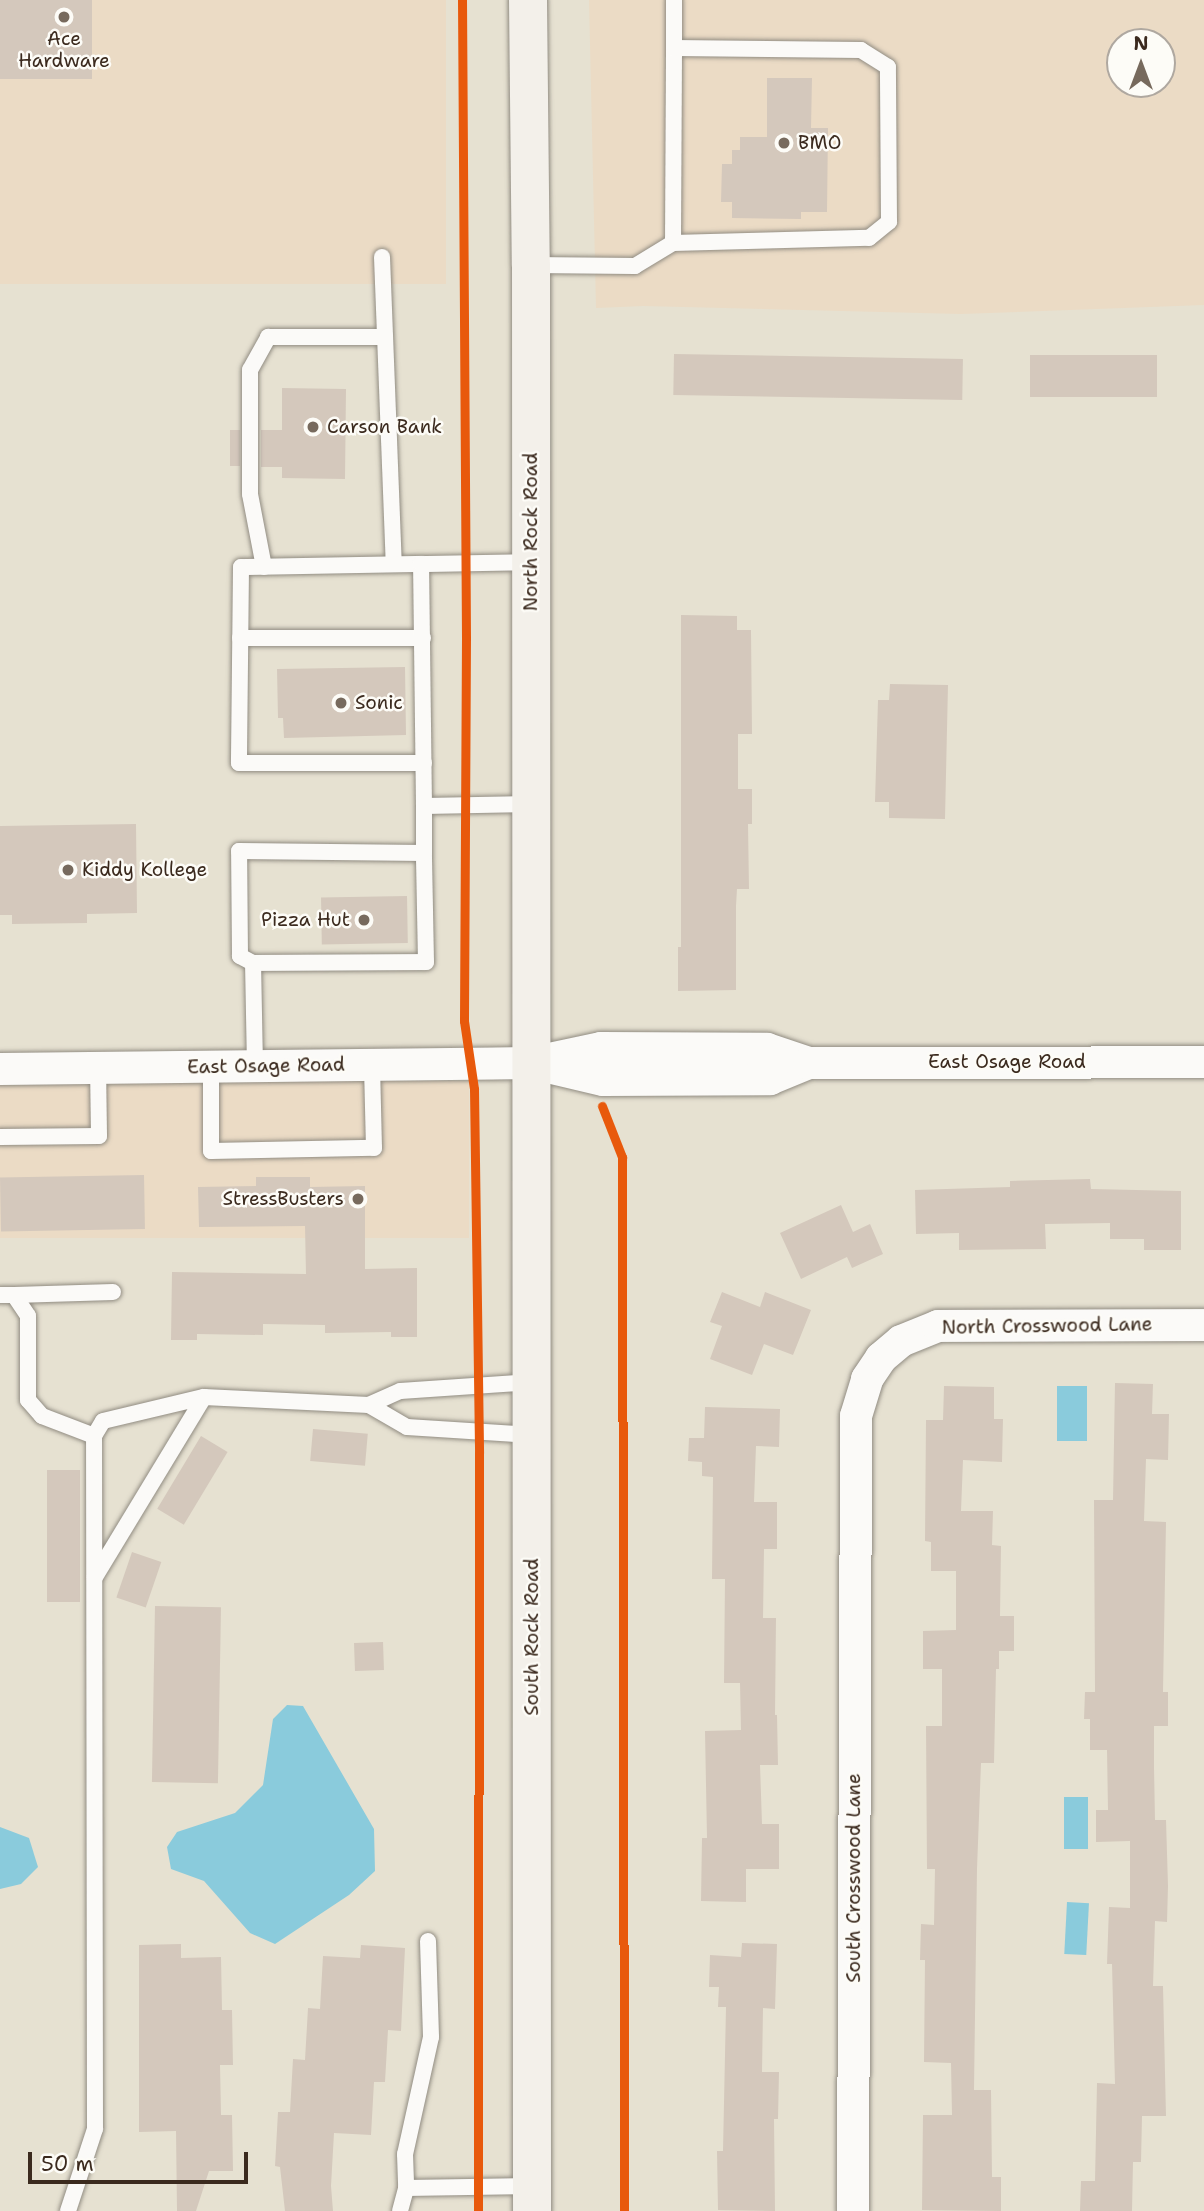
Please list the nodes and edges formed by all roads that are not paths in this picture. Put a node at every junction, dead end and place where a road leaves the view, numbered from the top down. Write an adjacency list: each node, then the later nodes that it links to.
1 (528, 0): 6 (main road, North Rock Road)
2 (674, 0): 3 (lane)
3 (674, 48): 4 (lane); 4 (lane)
4 (673, 243): 6 (lane)
5 (382, 257): 7 (lane)
6 (531, 265): 8 (main road, North Rock Road)
7 (385, 337): 9 (lane); 11 (lane)
8 (531, 562): 10 (lane); 15 (main road, North Rock Road)
9 (394, 564): 10 (lane); 11 (lane)
10 (421, 564): 13 (lane)
11 (264, 567): 12 (lane)
12 (240, 638): 13 (lane); 14 (lane)
13 (423, 638): 14 (lane)
14 (424, 762): 16 (lane)
15 (531, 804): 16 (lane); 20 (main road, North Rock Road)
16 (425, 806): 17 (lane)
17 (424, 853): 18 (lane); 18 (lane)
18 (253, 963): 22 (lane)
19 (1204, 1062): 20 (street, East Osage Road)
20 (531, 1063): 21 (street, East Osage Road); 30 (main road, South Rock Road)
21 (372, 1065): 22 (street, East Osage Road); 24 (lane)
22 (255, 1066): 24 (street, East Osage Road)
23 (98, 1068): 24 (street, East Osage Road); 25 (street, East Osage Road); 26 (lane)
24 (211, 1068)
25 (0, 1069)
26 (0, 1137)
27 (113, 1292): 28 (lane)
28 (7, 1295): 34 (lane)
29 (1204, 1325): 35 (street, North Crosswood Lane)
30 (532, 1382): 32 (lane); 33 (main road, South Rock Road)
31 (204, 1397): 32 (lane); 34 (lane); 36 (lane)
32 (369, 1405): 33 (lane)
33 (532, 1435): 39 (main road, South Rock Road)
34 (94, 1436): 36 (lane)
35 (856, 1544): 42 (street, South Crosswood Lane)
36 (94, 1579): 40 (lane)
37 (428, 1941): 38 (lane)
38 (406, 2188): 39 (lane); 41 (lane)
39 (532, 2198)
40 (68, 2211)
41 (400, 2211)
42 (853, 2211)

